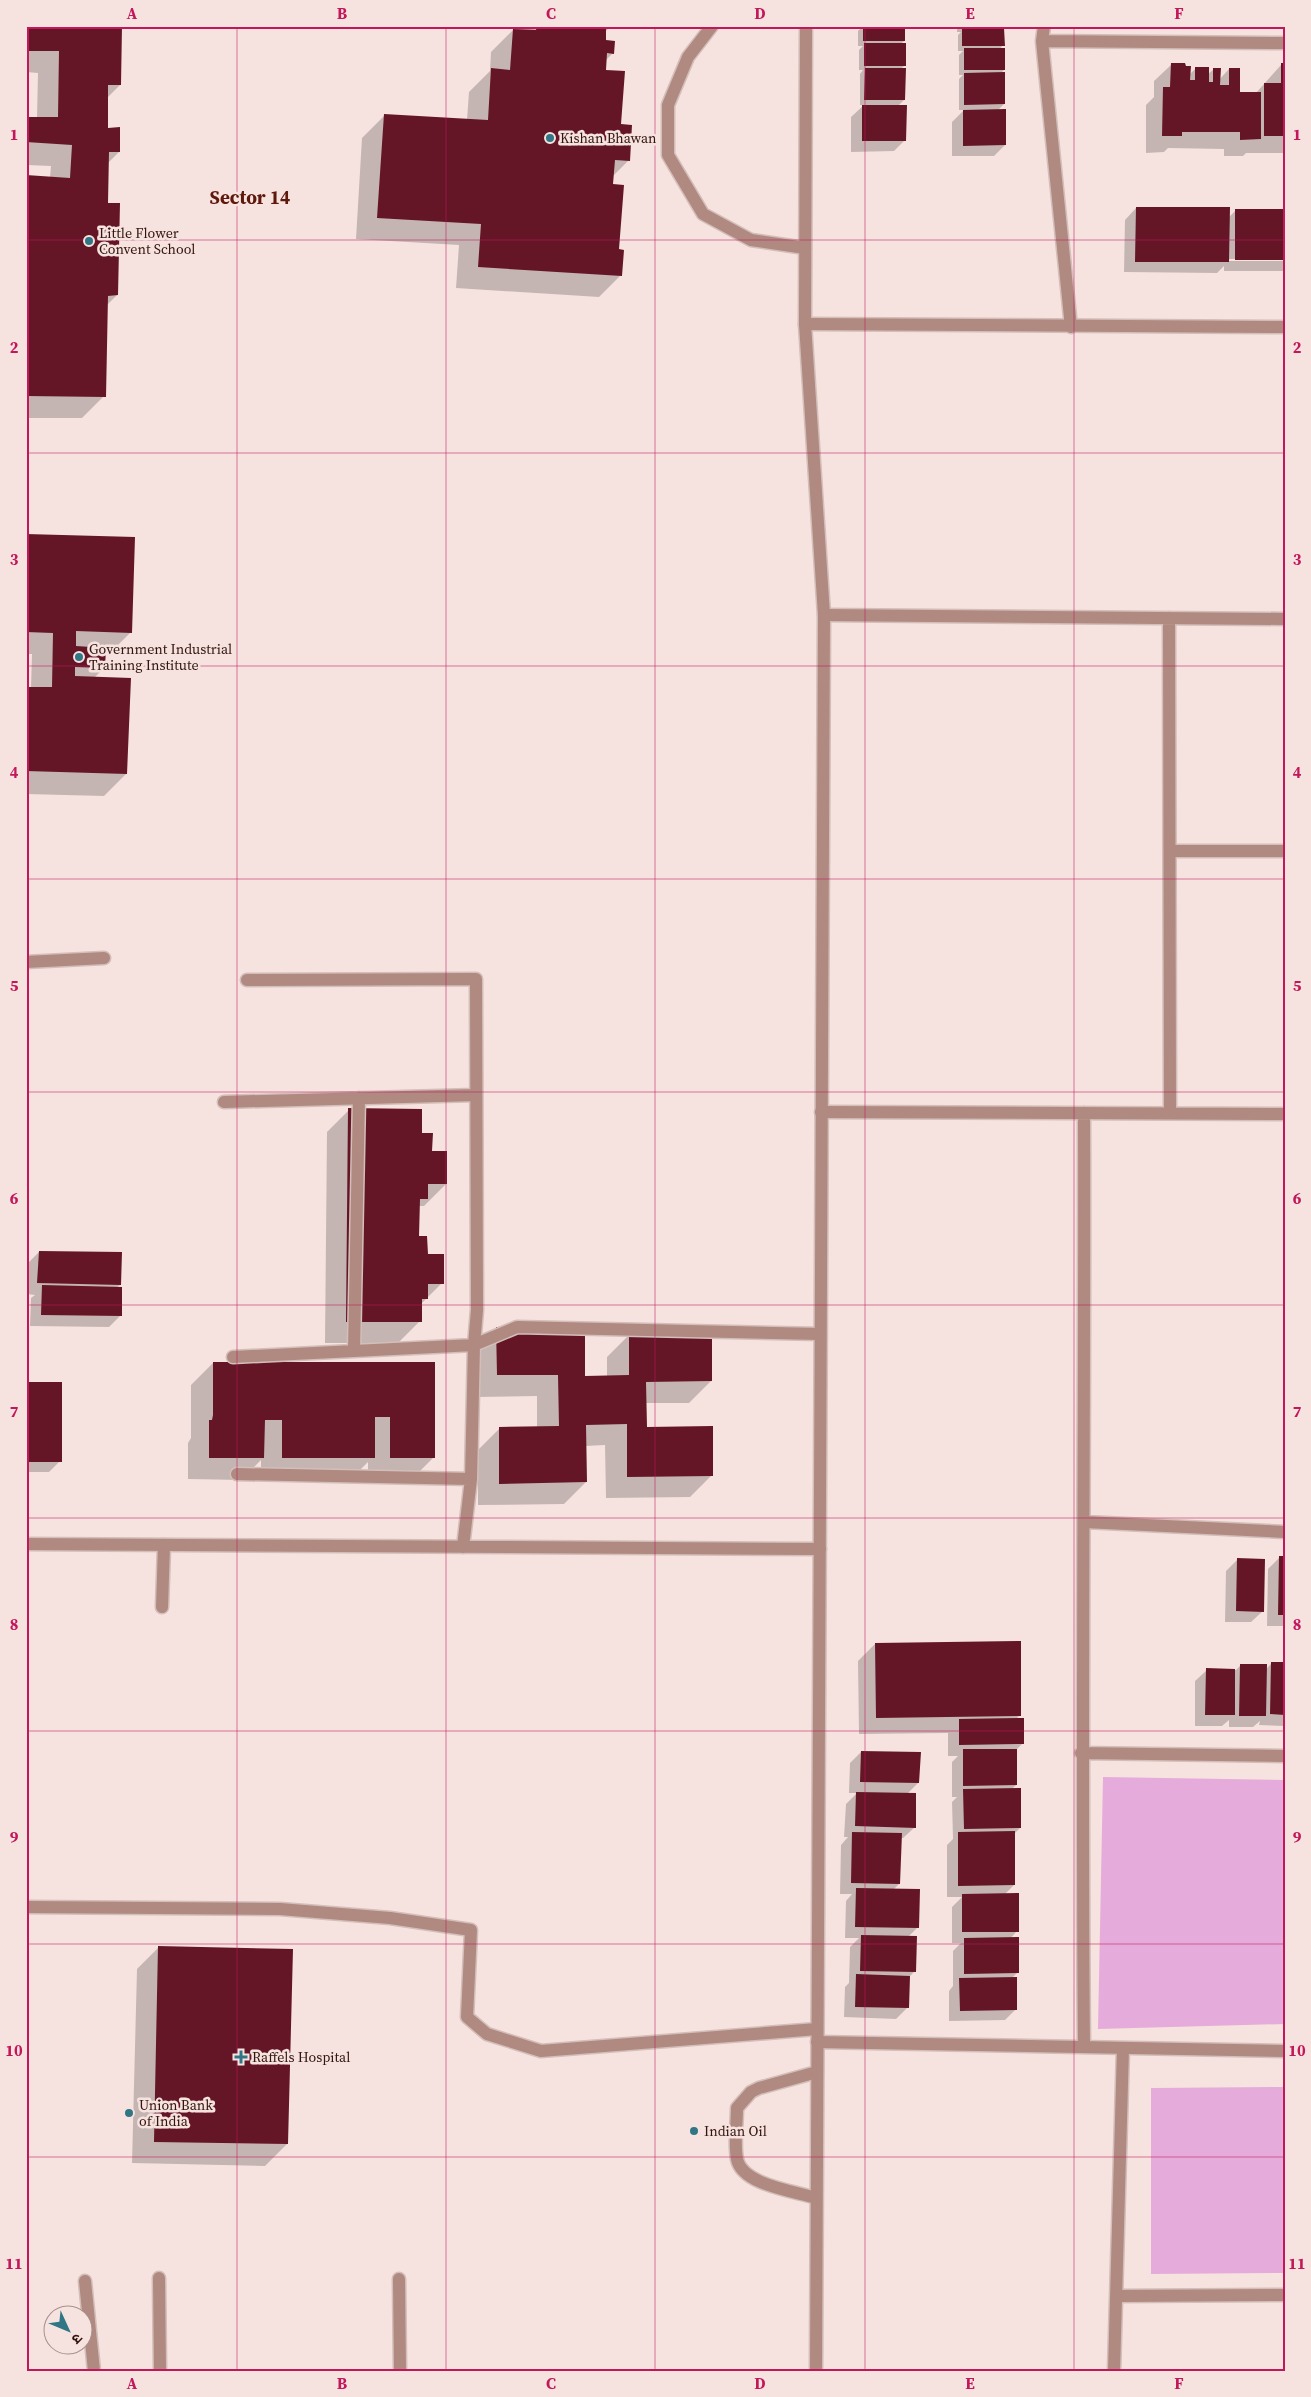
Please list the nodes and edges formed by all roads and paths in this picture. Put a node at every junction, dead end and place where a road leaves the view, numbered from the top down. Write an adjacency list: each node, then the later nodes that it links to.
1 (712, 26): 6 (street)
2 (806, 26): 6 (street)
3 (1044, 26): 4 (street)
4 (1042, 41): 5 (street); 8 (street)
5 (1285, 43)
6 (805, 248): 7 (street)
7 (805, 324): 8 (street); 10 (street)
8 (1071, 327): 9 (street)
9 (1285, 327)
10 (824, 615): 11 (street); 21 (street)
11 (1169, 618): 12 (street); 13 (street)
12 (1285, 619)
13 (1170, 851): 14 (street); 23 (street)
14 (1285, 851)
15 (104, 958): 16 (street)
16 (26, 962)
17 (246, 980): 18 (street)
18 (475, 1095): 19 (street); 26 (street)
19 (359, 1098): 20 (street); 27 (street)
20 (224, 1102)
21 (821, 1112): 22 (street); 25 (street)
22 (1084, 1113): 23 (street); 31 (street)
23 (1170, 1113): 24 (street)
24 (1285, 1114)
25 (820, 1334): 26 (street); 36 (street)
26 (474, 1346): 27 (street); 30 (street)
27 (354, 1351): 28 (street)
28 (234, 1357)
29 (237, 1474): 30 (street)
30 (471, 1479): 35 (street)
31 (1085, 1522): 32 (street); 38 (street)
32 (1285, 1532)
33 (26, 1544): 34 (street)
34 (164, 1545): 35 (street); 37 (street)
35 (463, 1547): 36 (street)
36 (820, 1548): 41 (street)
37 (162, 1607)
38 (1081, 1753): 39 (street); 43 (street)
39 (1285, 1756)
40 (26, 1907): 41 (street)
41 (817, 2029): 42 (street)
42 (817, 2042): 43 (street); 46 (street)
43 (1084, 2047): 44 (street)
44 (1123, 2048): 45 (street); 52 (street)
45 (1285, 2051)
46 (817, 2072): 47 (street); 47 (street)
47 (816, 2198): 56 (street)
48 (159, 2278): 54 (street)
49 (399, 2279): 55 (street)
50 (85, 2280): 53 (street)
51 (1285, 2295): 52 (street)
52 (1116, 2296): 57 (street)
53 (94, 2371)
54 (160, 2371)
55 (400, 2371)
56 (816, 2371)
57 (1114, 2371)

